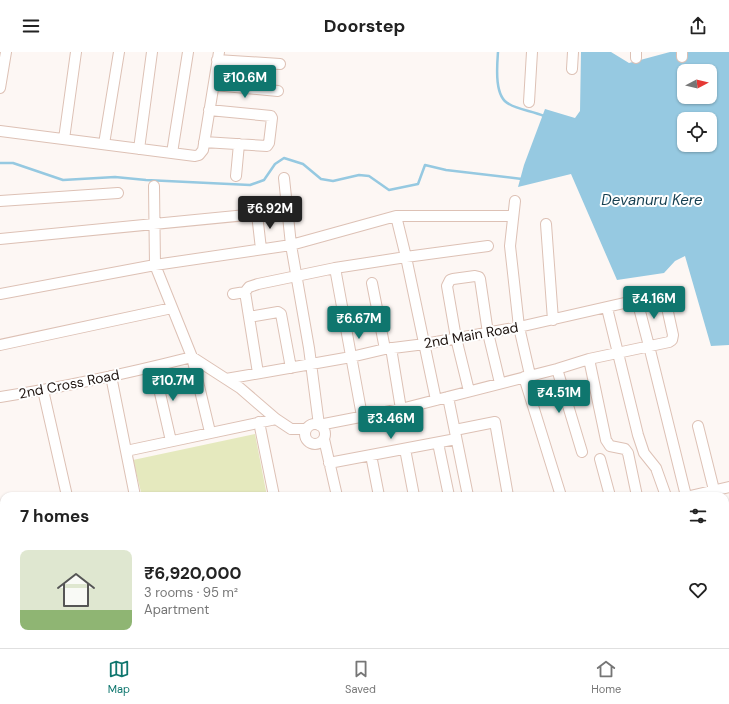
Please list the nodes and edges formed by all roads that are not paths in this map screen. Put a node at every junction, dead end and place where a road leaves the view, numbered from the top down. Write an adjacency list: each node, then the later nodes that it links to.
1 (6, 52): 12 (street)
2 (76, 52): 17 (street)
3 (119, 52): 19 (street)
4 (152, 52): 21 (street)
5 (188, 52): 22 (street)
6 (532, 52): 14 (street)
7 (573, 52): 10 (street)
8 (218, 56): 9 (street); 11 (street)
9 (280, 64)
10 (572, 69)
11 (214, 85): 13 (street); 15 (street)
12 (0, 88)
13 (278, 91)
14 (529, 102)
15 (210, 110): 18 (street); 20 (street)
16 (0, 131): 17 (street)
17 (64, 139): 19 (street)
18 (204, 142): 20 (street); 22 (street)
19 (104, 144): 21 (street)
20 (239, 144): 23 (street)
21 (139, 149): 22 (street)
22 (172, 153)
23 (236, 176)
24 (284, 178): 34 (street)
25 (154, 186): 31 (street)
26 (118, 193): 27 (street)
27 (0, 201)
28 (515, 201): 30 (street)
29 (396, 216): 30 (street); 34 (street); 37 (street)
30 (513, 216): 50 (street)
31 (155, 224): 33 (street); 36 (street); 38 (street)
32 (546, 224): 49 (street)
33 (0, 239)
34 (291, 245): 36 (street); 40 (street)
35 (488, 246): 37 (street)
36 (261, 249): 38 (street)
37 (406, 257): 39 (street); 53 (street)
38 (155, 265): 43 (street); 46 (street)
39 (335, 268): 40 (street); 59 (street)
40 (296, 276): 42 (street); 61 (street)
41 (372, 283): 56 (street)
42 (245, 292): 44 (street); 48 (street)
43 (0, 294)
44 (233, 294)
45 (637, 300): 47 (street, 2nd Main Road); 55 (street); 55 (street, 2nd Main Road)
46 (172, 308): 54 (street); 58 (street)
47 (602, 309): 49 (street, 2nd Main Road); 57 (street)
48 (249, 316): 63 (street); 65 (street)
49 (553, 320): 50 (street, 2nd Main Road)
50 (519, 327): 51 (street, 2nd Main Road); 67 (street)
51 (488, 333): 52 (street, 2nd Main Road); 52 (street); 69 (street)
52 (456, 338): 53 (street, 2nd Main Road); 71 (street)
53 (425, 344): 56 (street, 2nd Main Road); 74 (street)
54 (0, 345)
55 (649, 346): 57 (street); 107 (street)
56 (388, 349): 59 (street, 2nd Main Road); 75 (street)
57 (618, 353): 60 (street); 106 (street)
58 (192, 357): 62 (street, 2nd Cross Road); 68 (street); 82 (street)
59 (351, 357): 61 (street, 2nd Main Road); 76 (street)
60 (589, 359): 64 (street); 105 (street)
61 (311, 364): 63 (street, 2nd Main Road); 79 (street)
62 (154, 367): 66 (street, 2nd Cross Road); 85 (street)
63 (291, 368): 65 (street, 2nd Main Road)
64 (557, 369): 67 (street); 89 (street)
65 (258, 373): 68 (street, 2nd Main Road)
66 (111, 376): 70 (street, 2nd Cross Road); 88 (street)
67 (527, 376): 69 (street); 103 (street)
68 (226, 379): 77 (street)
69 (500, 383): 71 (street)
70 (43, 390): 72 (street, 2nd Cross Road); 94 (street)
71 (469, 391): 73 (street)
72 (0, 397)
73 (448, 397): 74 (street); 83 (street)
74 (436, 400): 75 (street)
75 (401, 409): 76 (street)
76 (362, 416): 79 (street)
77 (276, 419): 78 (street); 81 (street)
78 (259, 422): 82 (street); 96 (street)
79 (319, 425): 81 (street); 84 (street)
80 (698, 426): 108 (street)
81 (305, 429): 84 (street)
82 (210, 432): 85 (street)
83 (456, 435): 86 (street); 101 (street); 102 (street)
84 (324, 439): 92 (street)
85 (171, 441): 88 (street)
86 (438, 443): 87 (street); 100 (street)
87 (405, 449): 90 (street); 99 (street)
88 (126, 451): 95 (street)
89 (582, 452)
90 (371, 455): 92 (street); 98 (street)
91 (600, 459): 104 (street)
92 (329, 463): 97 (street)
93 (729, 487): 109 (street)
94 (66, 492)
95 (134, 492)
96 (273, 492)
97 (336, 492)
98 (378, 492)
99 (413, 492)
100 (448, 492)
101 (467, 492)
102 (507, 492)
103 (559, 492)
104 (609, 492)
105 (636, 492)
106 (665, 492)
107 (685, 492)
108 (713, 492)
109 (716, 492)

